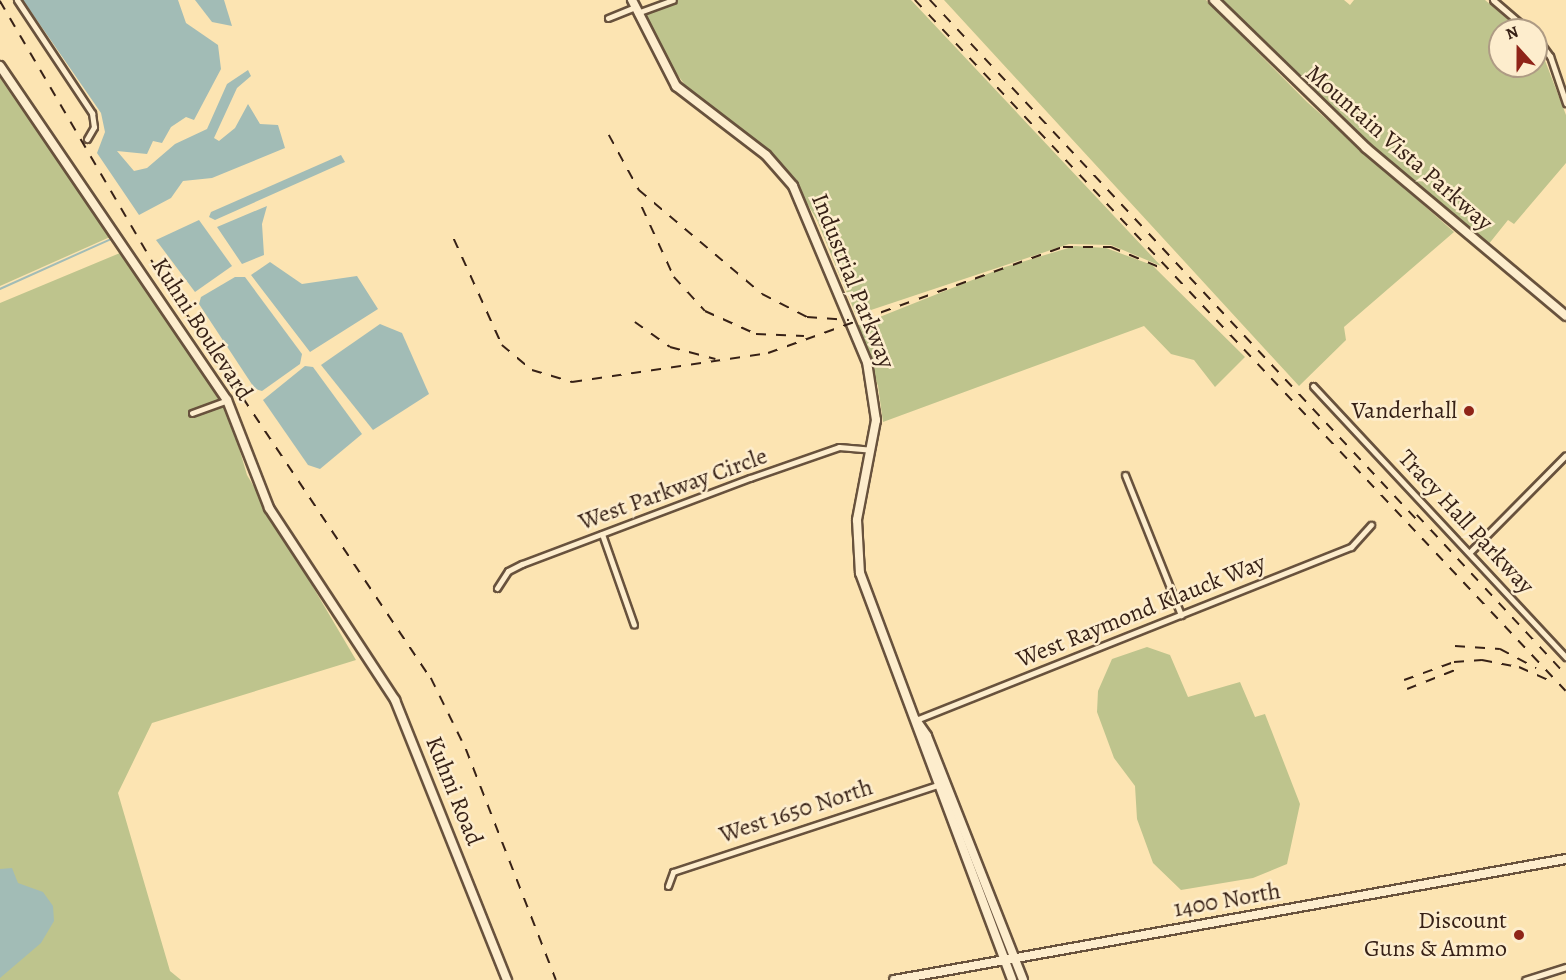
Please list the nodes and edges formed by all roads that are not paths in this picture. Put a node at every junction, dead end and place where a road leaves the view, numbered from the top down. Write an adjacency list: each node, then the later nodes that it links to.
1 (16, 0): 11 (street)
2 (673, 0): 5 (street)
3 (1214, 0): 12 (street, Mountain Vista Parkway)
4 (1493, 0): 7 (street)
5 (635, 7): 6 (street); 16 (street, Industrial Parkway)
6 (608, 18)
7 (1514, 18)
8 (1548, 53): 10 (street)
9 (0, 66): 14 (street, Kuhni Boulevard)
10 (1566, 103)
11 (87, 140)
12 (1566, 316)
13 (1313, 386): 21 (street, Tracy Hall Parkway)
14 (227, 400): 15 (street); 24 (street, Kuhni Boulevard)
15 (192, 413)
16 (871, 450): 20 (street, West Parkway Circle); 27 (street)
17 (1566, 455): 21 (street)
18 (1125, 475): 23 (street)
19 (1371, 525): 23 (street, West Raymond Klauck Way)
20 (602, 534): 22 (street, West Parkway Circle); 25 (street)
21 (1470, 552): 26 (street, Tracy Hall Parkway)
22 (497, 588)
23 (1181, 615): 27 (street, West Raymond Klauck Way)
24 (348, 624): 35 (street, Kuhni Road)
25 (634, 625)
26 (1566, 657)
27 (916, 720): 28 (street); 29 (street)
28 (945, 783): 29 (street, West 1650 North); 32 (street)
29 (936, 785): 31 (street, West 1650 North); 33 (street)
30 (1566, 859): 32 (street, 1400 North)
31 (668, 886)
32 (1014, 958): 33 (street, 1400 North); 38 (street)
33 (1004, 960): 36 (street, 1400 North); 37 (street)
34 (1566, 967): 39 (street)
35 (507, 980)
36 (894, 980)
37 (1012, 980)
38 (1023, 980)
39 (1525, 980)

